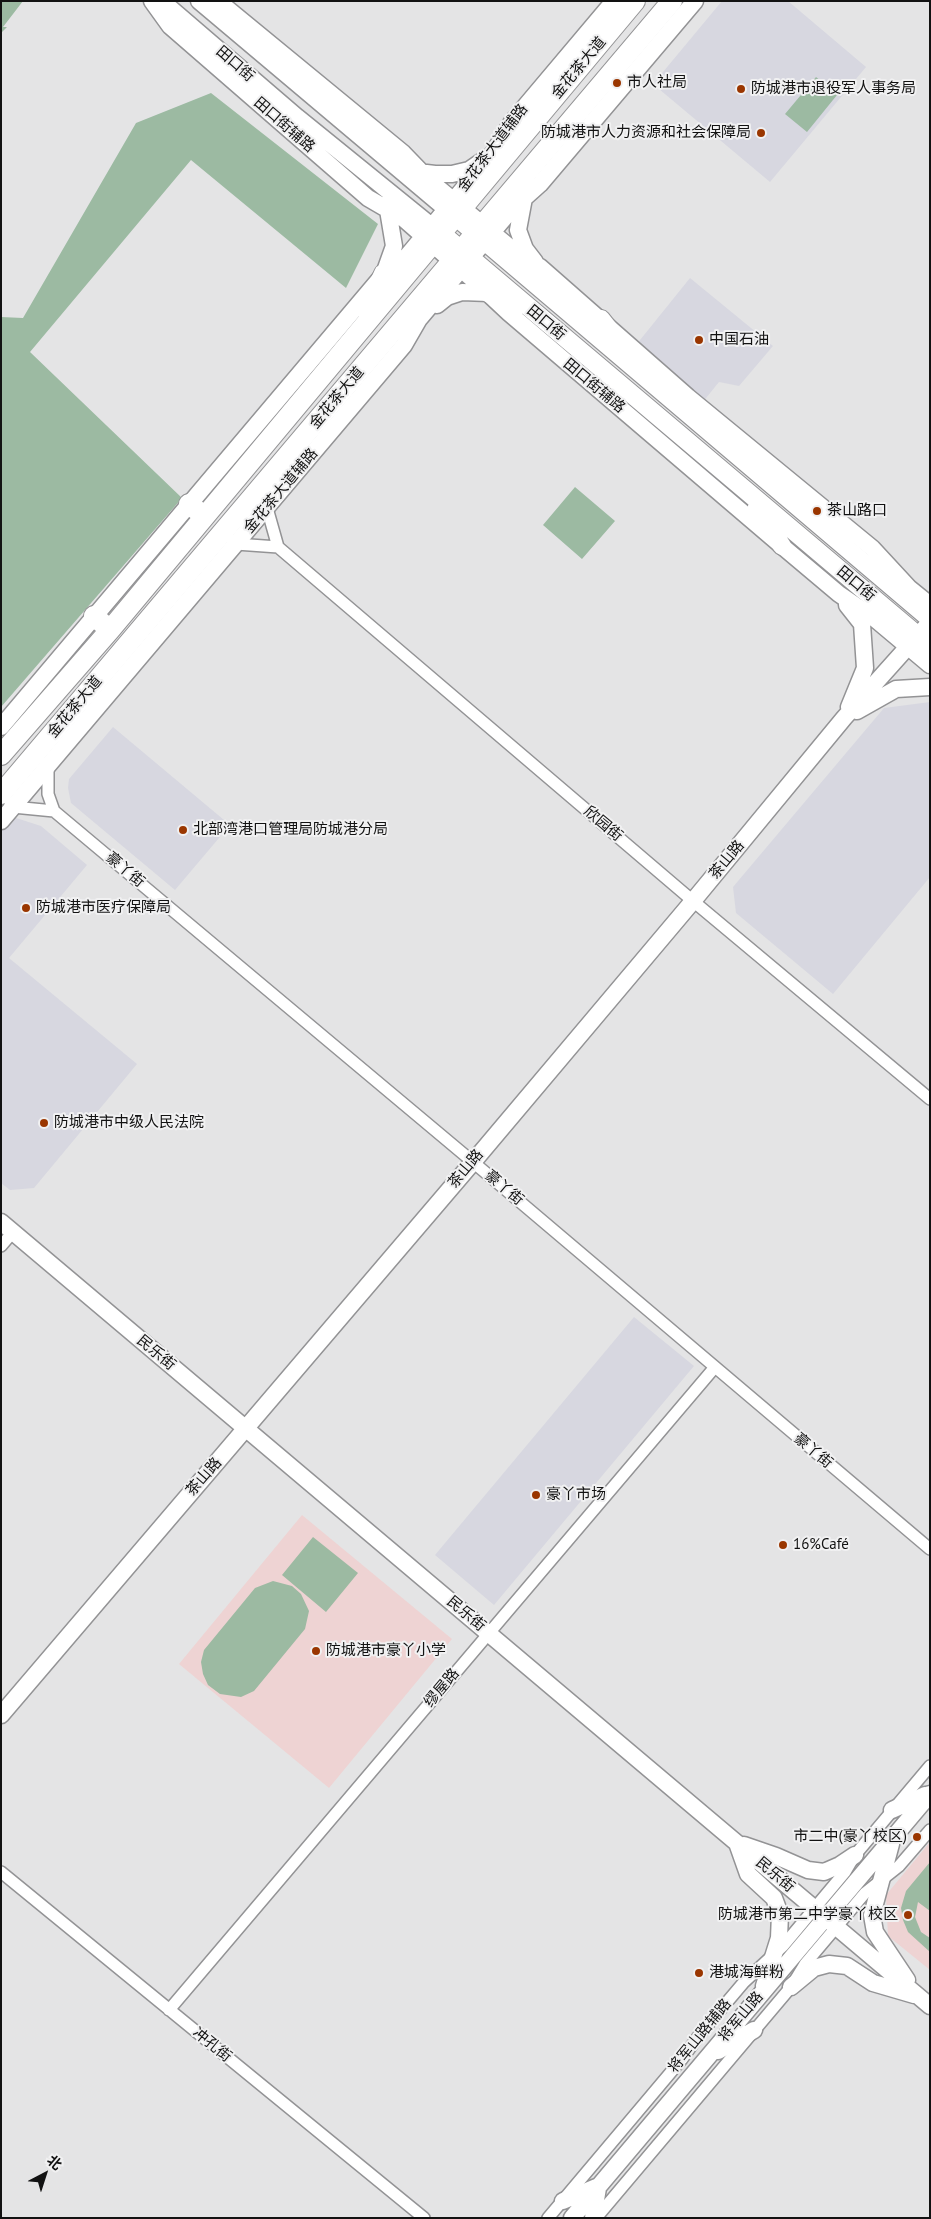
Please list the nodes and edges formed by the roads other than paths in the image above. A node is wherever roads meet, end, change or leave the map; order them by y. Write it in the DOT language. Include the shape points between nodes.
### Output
graph roads {
  1 [pos="152,1"];
  2 [pos="162,1"];
  3 [pos="199,1"];
  4 [pos="218,1"];
  5 [pos="614,1"];
  6 [pos="635,1"];
  7 [pos="672,1"];
  8 [pos="695,1"];
  9 [pos="229,18"];
  10 [pos="292,123"];
  11 [pos="494,152"];
  12 [pos="383,158"];
  13 [pos="540,158"];
  14 [pos="422,173"];
  15 [pos="369,177"];
  16 [pos="524,198"];
  17 [pos="454,208"];
  18 [pos="388,210"];
  19 [pos="483,233"];
  20 [pos="432,235"];
  21 [pos="461,260"];
  22 [pos="540,267"];
  23 [pos="384,274"];
  24 [pos="488,293"];
  25 [pos="539,316"];
  26 [pos="419,319"];
  27 [pos="601,319"];
  28 [pos="356,335"];
  29 [pos="370,358"];
  30 [pos="656,389"];
  31 [pos="747,492"];
  32 [pos="260,502"];
  33 [pos="197,510"];
  34 [pos="230,538"];
  35 [pos="782,546"];
  36 [pos="278,547"];
  37 [pos="839,594"];
  38 [pos="930,605"];
  39 [pos="94,616"];
  40 [pos="930,621"];
  41 [pos="110,630"];
  42 [pos="919,643"];
  43 [pos="930,665"];
  44 [pos="930,687"];
  45 [pos="844,718"];
  46 [pos="1,727"];
  47 [pos="1,755"];
  48 [pos="41,761"];
  49 [pos="5,799"];
  50 [pos="54,811"];
  51 [pos="1,821"];
  52 [pos="693,901"];
  53 [pos="930,1099"];
  54 [pos="473,1162"];
  55 [pos="7,1227"];
  56 [pos="1,1246"];
  57 [pos="715,1367"];
  58 [pos="246,1428"];
  59 [pos="930,1549"];
  60 [pos="488,1633"];
  61 [pos="1,1715"];
  62 [pos="930,1766"];
  63 [pos="930,1793"];
  64 [pos="892,1810"];
  65 [pos="930,1830"];
  66 [pos="893,1838"];
  67 [pos="737,1843"];
  68 [pos="855,1855"];
  69 [pos="1,1872"];
  70 [pos="880,1882"];
  71 [pos="826,1918"];
  72 [pos="774,1954"];
  73 [pos="791,1986"];
  74 [pos="762,1993"];
  75 [pos="924,2001"];
  76 [pos="169,2010"];
  77 [pos="754,2030"];
  78 [pos="707,2058"];
  79 [pos="598,2186"];
  80 [pos="563,2201"];
  81 [pos="424,2218"];
  82 [pos="548,2218"];
  83 [pos="572,2218"];
  84 [pos="594,2218"];
  1 -- 10 [label="street, 田口街辅路" via="170,26"];
  2 -- 10 [label="street, 田口街"];
  3 -- 9 [label="street, 田口街"];
  4 -- 9 [label="street"];
  5 -- 11 [label="street, 金花茶大道辅路" via="512,122"];
  6 -- 17 [label="highway, 金花茶大道"];
  7 -- 13 [label="highway, 金花茶大道"];
  8 -- 16 [label="street" via="540,184"];
  9 -- 12 [label="street, 田口街"];
  9 -- 14 [label="street" via="403,153"];
  10 -- 15 [label="street, 田口街"];
  10 -- 18 [label="street, 田口街辅路" via="368,198"];
  11 -- 14 [label="street" via="469,170 452,174"];
  11 -- 17 [label="street, 金花茶大道辅路"];
  12 -- 14 [label="street"];
  12 -- 17 [label="street, 田口街"];
  13 -- 16 [label="highway"];
  13 -- 19 [label="highway, 金花茶大道"];
  14 -- 17 [label="street"];
  15 -- 18 [label="street"];
  15 -- 20 [label="street, 田口街"];
  16 -- 19 [label="street"];
  16 -- 22 [label="street" via="518,230 525,249"];
  17 -- 19 [label="main road, 田口街"];
  17 -- 20 [label="highway, 金花茶大道"];
  18 -- 20 [label="street, 田口街辅路"];
  18 -- 23 [label="street" via="394,246"];
  19 -- 21 [label="highway, 金花茶大道"];
  19 -- 22 [label="street"];
  19 -- 30 [label="main road, 田口街"];
  20 -- 21 [label="main road, 田口街"];
  20 -- 23 [label="street"];
  20 -- 28 [label="highway, 金花茶大道"];
  21 -- 24 [label="street, 田口街辅路"];
  21 -- 25 [label="main road, 田口街"];
  21 -- 26 [label="street, 金花茶大道辅路"];
  21 -- 29 [label="highway, 金花茶大道"];
  22 -- 27 [label="street"];
  23 -- 28 [label="highway"];
  23 -- 33 [label="street"];
  24 -- 25 [label="main road"];
  24 -- 26 [label="street" via="462,292 447,297"];
  24 -- 35 [label="street, 田口街辅路"];
  25 -- 31 [label="main road, 田口街"];
  26 -- 29 [label="highway"];
  26 -- 32 [label="street, 金花茶大道辅路" via="404,345"];
  27 -- 30 [label="main road"];
  27 -- 38 [label="street" via="688,397 872,548 909,588"];
  28 -- 33 [label="highway, 金花茶大道"];
  29 -- 32 [label="highway, 金花茶大道"];
  30 -- 40 [label="main road, 田口街"];
  31 -- 35 [label="main road"];
  31 -- 42 [label="main road, 田口街"];
  32 -- 34 [label="highway, 金花茶大道"];
  32 -- 36 [label="street"];
  33 -- 39 [label="street"];
  33 -- 41 [label="highway, 金花茶大道"];
  34 -- 36 [label="street"];
  34 -- 48 [label="highway, 金花茶大道"];
  35 -- 37 [label="street, 田口街辅路"];
  36 -- 52 [label="street, 欣园街"];
  37 -- 42 [label="street, 田口街辅路"];
  37 -- 45 [label="street" via="862,624 865,668"];
  39 -- 41 [label="highway"];
  39 -- 46 [label="street"];
  40 -- 42 [label="street, 茶山路"];
  41 -- 47 [label="highway, 金花茶大道"];
  42 -- 43 [label="street, 田口街辅路"];
  42 -- 45 [label="street, 茶山路"];
  44 -- 45 [label="street" via="896,690"];
  45 -- 52 [label="street, 茶山路"];
  48 -- 49 [label="highway, 金花茶大道"];
  48 -- 50 [label="street"];
  49 -- 50 [label="street"];
  49 -- 51 [label="street"];
  50 -- 54 [label="street, 豪丫街"];
  52 -- 53 [label="street, 欣园街"];
  52 -- 54 [label="street, 茶山路"];
  54 -- 57 [label="street, 豪丫街"];
  54 -- 58 [label="street, 茶山路"];
  55 -- 56 [label="street"];
  55 -- 58 [label="street, 民乐街"];
  57 -- 59 [label="street, 豪丫街"];
  57 -- 60 [label="street, 缪屋路"];
  58 -- 60 [label="street, 民乐街"];
  58 -- 61 [label="street, 茶山路"];
  60 -- 67 [label="street, 民乐街"];
  60 -- 76 [label="street, 缪屋路"];
  62 -- 64 [label="street, 将军山路辅路"];
  63 -- 64 [label="street"];
  63 -- 66 [label="street, 将军山路"];
  64 -- 68 [label="street, 将军山路辅路"];
  65 -- 70 [label="street, 将军山路辅路" via="899,1866"];
  66 -- 70 [label="street"];
  66 -- 71 [label="street, 将军山路"];
  67 -- 68 [label="street" via="808,1870 824,1872"];
  67 -- 71 [label="street, 民乐街"];
  67 -- 72 [label="street" via="748,1874 774,1898 780,1914"];
  68 -- 71 [label="street, 将军山路辅路"];
  69 -- 76 [label="street, 冲孔街"];
  70 -- 71 [label="street, 将军山路辅路"];
  70 -- 75 [label="street" via="872,1915 875,1932"];
  71 -- 72 [label="street, 将军山路辅路"];
  71 -- 73 [label="street, 将军山路辅路"];
  71 -- 74 [label="street, 将军山路"];
  71 -- 75 [label="street, 民乐街"];
  72 -- 74 [label="street"];
  72 -- 80 [label="street, 将军山路辅路" via="744,1982"];
  73 -- 75 [label="street" via="814,1968 829,1964 847,1966 872,1983"];
  73 -- 77 [label="street, 将军山路辅路"];
  74 -- 78 [label="street, 将军山路"];
  76 -- 81 [label="street, 冲孔街"];
  77 -- 78 [label="street"];
  77 -- 84 [label="street, 将军山路辅路"];
  78 -- 79 [label="street, 将军山路"];
  79 -- 80 [label="street"];
  79 -- 83 [label="street, 将军山路"];
  79 -- 84 [label="street"];
  80 -- 82 [label="street, 将军山路辅路"];
}
